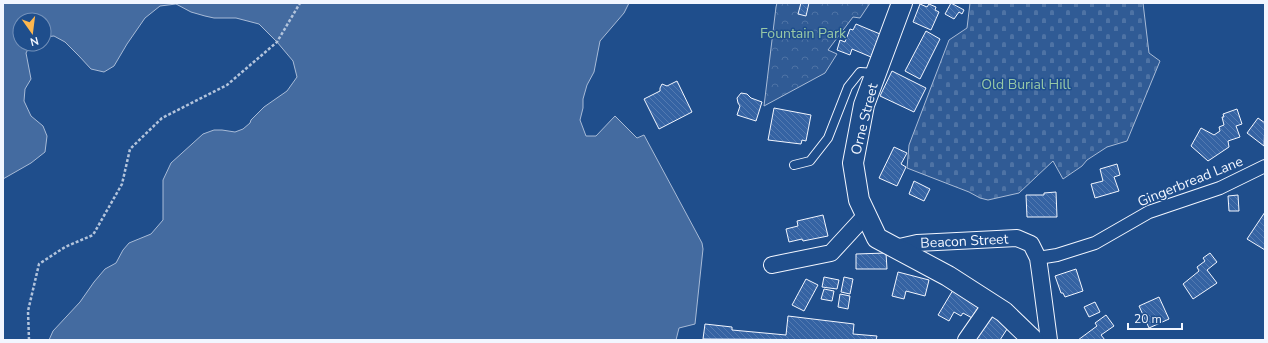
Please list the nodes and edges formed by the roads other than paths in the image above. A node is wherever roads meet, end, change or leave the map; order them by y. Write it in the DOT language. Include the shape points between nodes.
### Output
graph roads {
  1 [pos="902,3"];
  2 [pos="876,73"];
  3 [pos="794,165"];
  4 [pos="1265,166"];
  5 [pos="866,215"];
  6 [pos="895,248"];
  7 [pos="1038,258"];
  8 [pos="772,265"];
  9 [pos="991,304"];
  10 [pos="966,340"];
  11 [pos="1033,340"];
  12 [pos="1049,340"];
  1 -- 2 [label="street, Orne Street"];
  2 -- 3 [label="lane" via="860,72 848,87 828,138 810,161"];
  2 -- 5 [label="street, Orne Street" via="864,105 853,163 859,200"];
  4 -- 7 [label="street, Gingerbread Lane" via="1220,188 1149,212 1095,243 1058,255"];
  5 -- 6 [label="street, Beacon Street" via="877,238"];
  5 -- 8 [label="street" via="831,253"];
  6 -- 7 [label="street, Beacon Street" via="917,243 1017,238 1031,244"];
  6 -- 9 [label="street, Beacon Street" via="948,276"];
  7 -- 12 [label="street, Beacon Street"];
  9 -- 10 [label="street"];
  9 -- 11 [label="street, Beacon Street" via="1004,312"];
}
